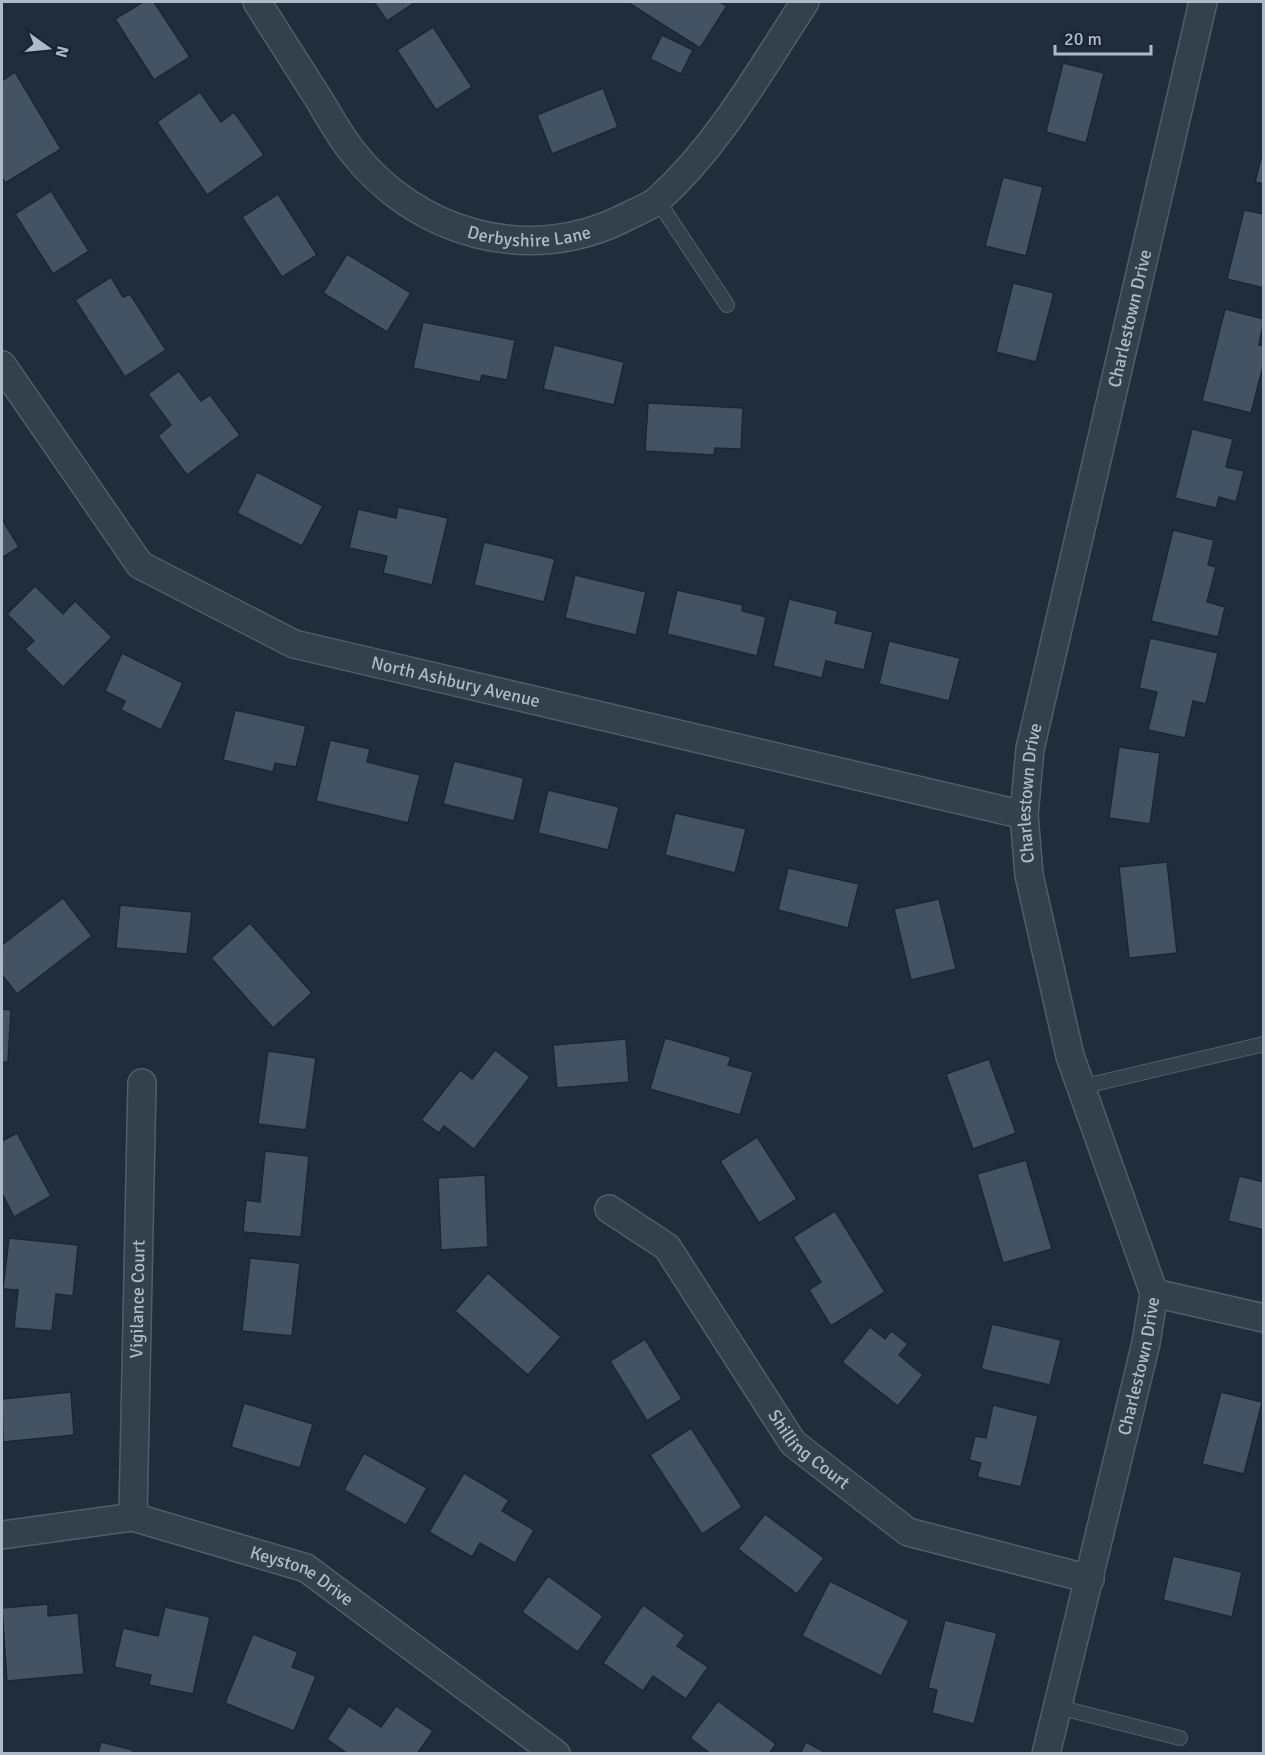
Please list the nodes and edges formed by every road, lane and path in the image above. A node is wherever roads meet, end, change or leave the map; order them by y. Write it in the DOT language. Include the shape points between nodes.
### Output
graph roads {
  1 [pos="257,2"];
  2 [pos="805,2"];
  3 [pos="1203,2"];
  4 [pos="658,201"];
  5 [pos="727,305"];
  6 [pos="3,371"];
  7 [pos="1024,815"];
  8 [pos="1263,1044"];
  9 [pos="142,1083"];
  10 [pos="1081,1087"];
  11 [pos="609,1209"];
  12 [pos="1154,1293"];
  13 [pos="1263,1318"];
  14 [pos="133,1516"];
  15 [pos="2,1535"];
  16 [pos="1090,1579"];
  17 [pos="1058,1707"];
  18 [pos="1180,1738"];
  19 [pos="556,1754"];
  20 [pos="1047,1754"];
  1 -- 4 [label="street, Derbyshire Lane" via="352,151 411,206 444,224 511,241 542,240 582,234"];
  2 -- 4 [label="street, Derbyshire Lane" via="700,158"];
  3 -- 7 [label="street, Charlestown Drive" via="1030,749"];
  4 -- 5 [label="lane"];
  6 -- 7 [label="street, North Ashbury Avenue" via="140,565 294,644"];
  7 -- 10 [label="street, Charlestown Drive" via="1029,875 1070,1056"];
  8 -- 10 [label="lane"];
  9 -- 14 [label="street, Vigilance Court"];
  10 -- 12 [label="street, Charlestown Drive"];
  11 -- 16 [label="street, Shilling Court" via="667,1247 793,1443 908,1532"];
  12 -- 13 [label="street"];
  12 -- 16 [label="street, Charlestown Drive" via="1146,1343"];
  14 -- 15 [label="street, Keystone Drive"];
  14 -- 19 [label="street, Keystone Drive" via="306,1568"];
  16 -- 17 [label="street, Charlestown Drive"];
  17 -- 18 [label="lane"];
  17 -- 20 [label="street, Charlestown Drive"];
}
